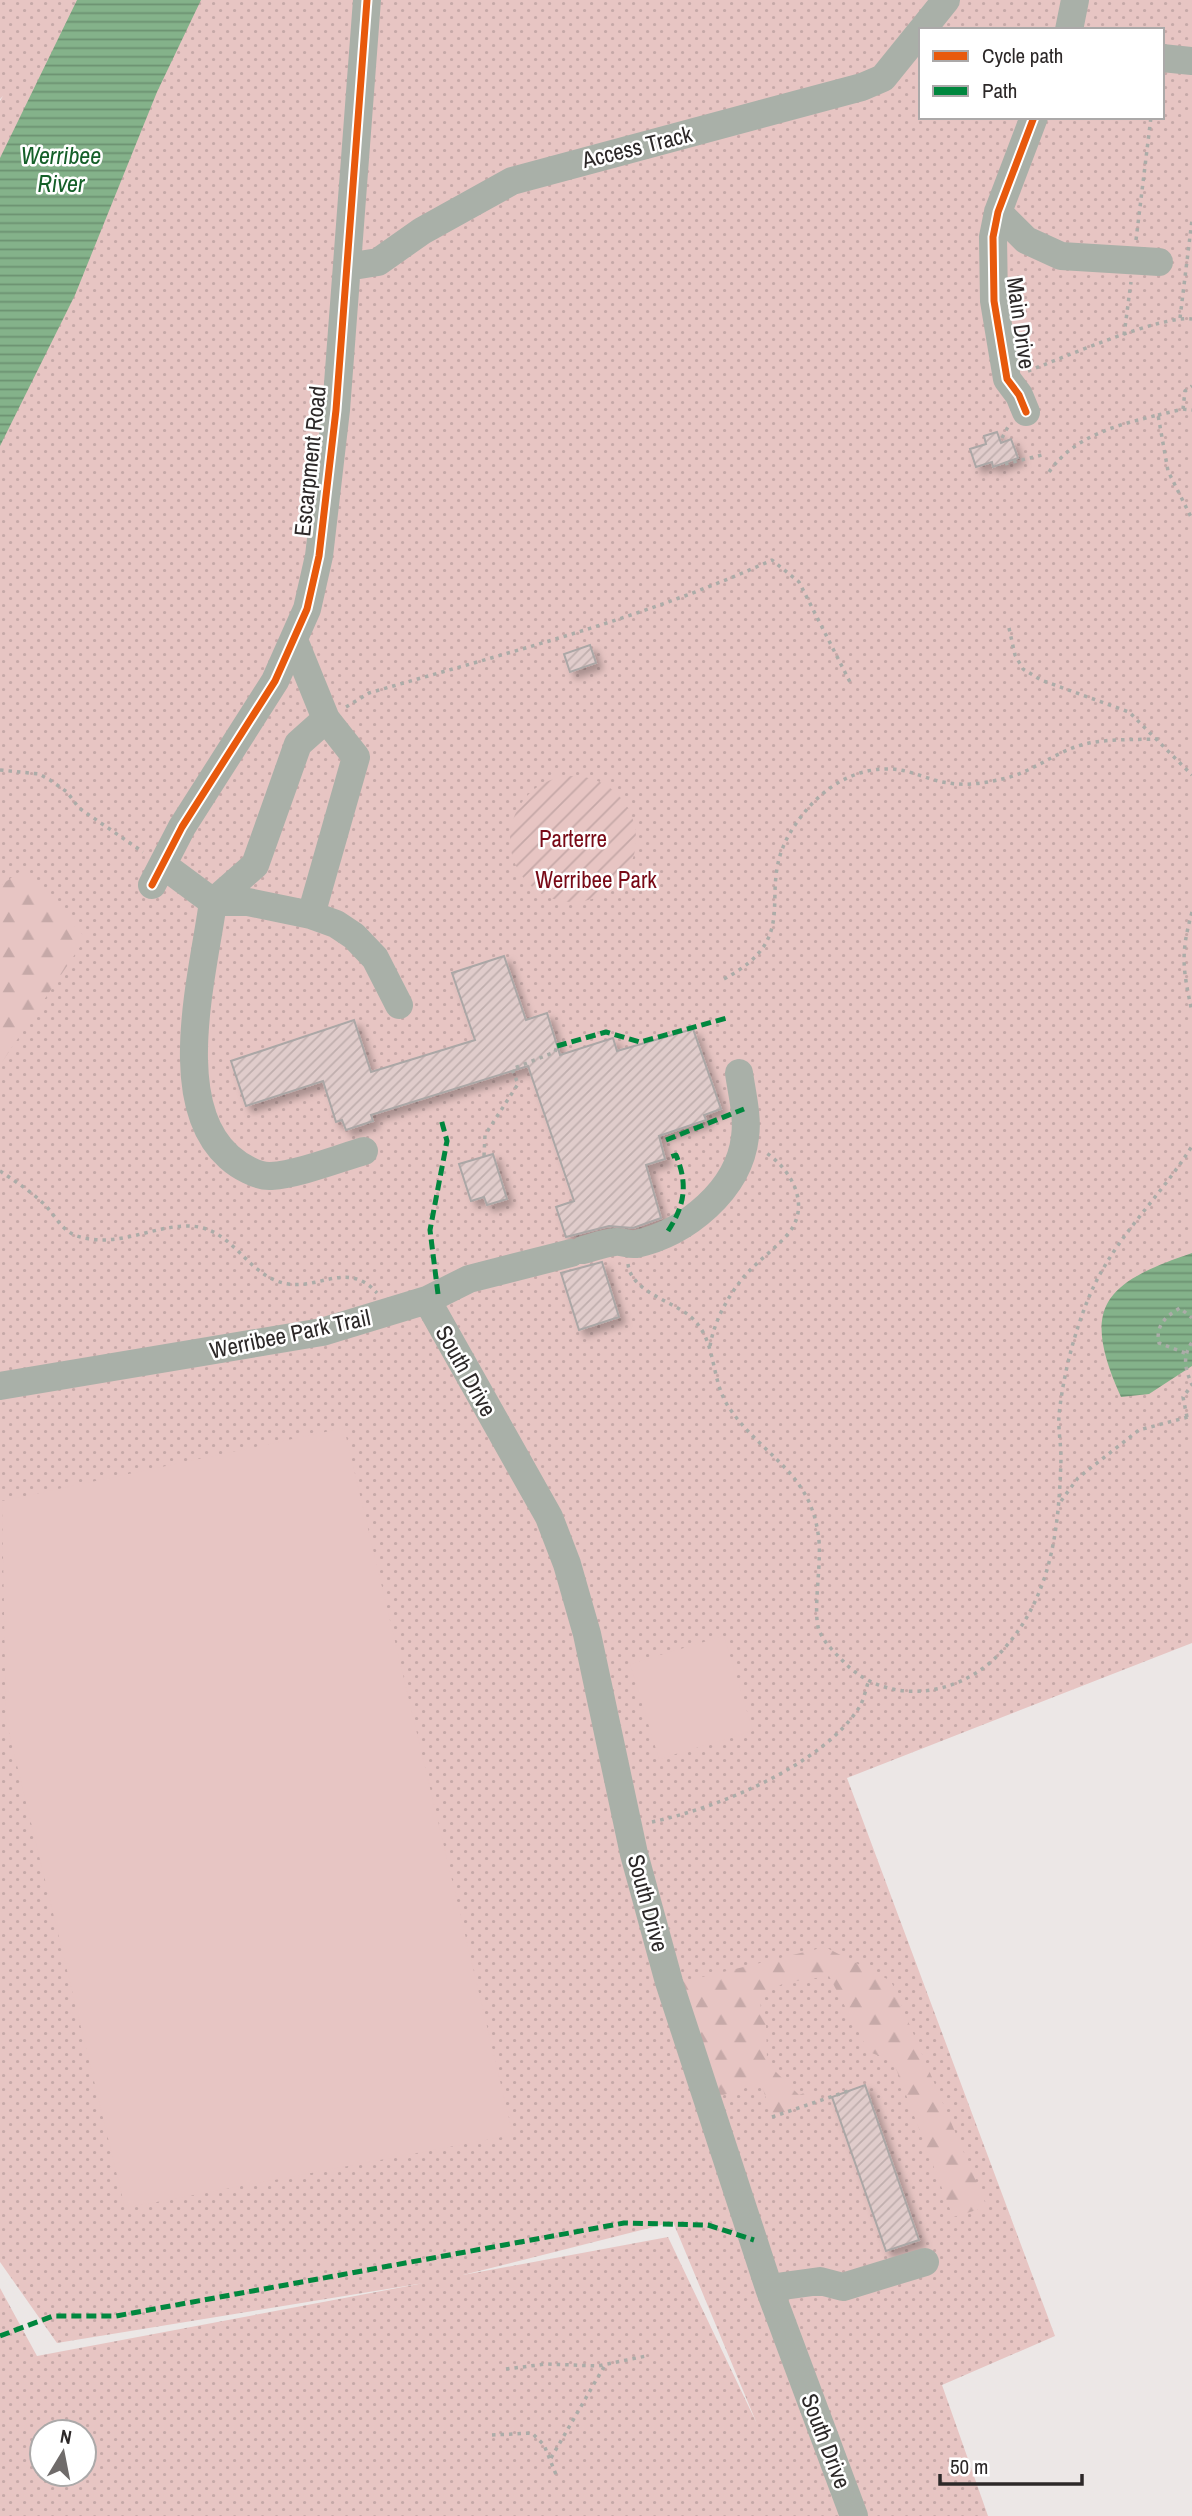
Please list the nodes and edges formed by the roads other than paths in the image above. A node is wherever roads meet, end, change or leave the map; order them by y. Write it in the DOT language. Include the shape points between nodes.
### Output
graph roads {
  1 [pos="367,0"];
  2 [pos="946,0"];
  3 [pos="1075,0"];
  4 [pos="923,28"];
  5 [pos="1069,28"];
  6 [pos="919,33"];
  7 [pos="1164,58"];
  8 [pos="1192,61"];
  9 [pos="1033,119"];
  10 [pos="998,212"];
  11 [pos="1146,262"];
  12 [pos="348,267"];
  13 [pos="1026,412"];
  14 [pos="294,640"];
  15 [pos="326,719"];
  16 [pos="213,902"];
  17 [pos="311,915"];
  18 [pos="399,1005"];
  19 [pos="739,1073"];
  20 [pos="364,1151"];
  21 [pos="427,1300"];
  22 [pos="0,1386"];
  23 [pos="925,2262"];
  24 [pos="768,2288"];
  25 [pos="854,2516"];
  1 -- 12 [label="street, Escarpment Road"];
  2 -- 4 [label="street, Access Track"];
  3 -- 5 [label="street"];
  6 -- 12 [label="street, Access Track" via="883,78 872,83 512,181 422,231 379,261"];
  7 -- 8 [label="street"];
  9 -- 10 [label="street, Main Drive"];
  10 -- 11 [label="street" via="1026,240 1061,256"];
  10 -- 13 [label="street, Main Drive" via="993,237 994,301 1007,379"];
  12 -- 14 [label="street, Escarpment Road" via="319,556 307,609"];
  14 -- 15 [label="street"];
  14 -- 16 [label="street, Escarpment Road" via="275,681 182,827 157,875"];
  15 -- 16 [label="street" via="298,744 255,865"];
  15 -- 17 [label="street" via="356,757"];
  16 -- 17 [label="street" via="248,902"];
  16 -- 20 [label="street" via="192,1061 199,1110 214,1144 239,1166 269,1177"];
  17 -- 18 [label="street" via="354,936 375,958"];
  19 -- 21 [label="street, Werribee Park Trail" via="745,1139 733,1174 703,1211 634,1244 618,1241 469,1279"];
  21 -- 22 [label="street, Werribee Park Trail" via="321,1332"];
  21 -- 24 [label="street, South Drive" via="549,1517 567,1564 669,1982"];
  23 -- 24 [label="street" via="843,2287 820,2281"];
  24 -- 25 [label="street, South Drive"];
}
